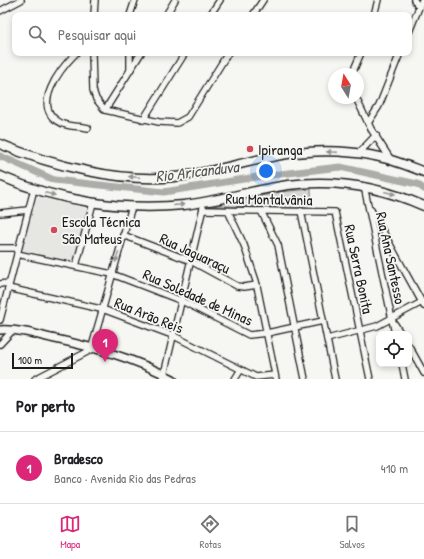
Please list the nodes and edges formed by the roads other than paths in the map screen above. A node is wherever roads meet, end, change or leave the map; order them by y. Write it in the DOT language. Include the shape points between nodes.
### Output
graph roads {
  1 [pos="21,0"];
  2 [pos="95,0"];
  3 [pos="135,0"];
  4 [pos="176,0"];
  5 [pos="220,0"];
  6 [pos="263,0"];
  7 [pos="378,0"];
  8 [pos="414,0"];
  9 [pos="422,0"];
  10 [pos="419,7"];
  11 [pos="0,11"];
  12 [pos="94,12"];
  13 [pos="131,12"];
  14 [pos="168,12"];
  15 [pos="212,12"];
  16 [pos="255,12"];
  17 [pos="375,12"];
  18 [pos="412,24"];
  19 [pos="74,56"];
  20 [pos="92,56"];
  21 [pos="130,56"];
  22 [pos="139,56"];
  23 [pos="183,56"];
  24 [pos="226,56"];
  25 [pos="360,56"];
  26 [pos="399,56"];
  27 [pos="355,68"];
  28 [pos="130,70"];
  29 [pos="359,104"];
  30 [pos="105,110"];
  31 [pos="143,120"];
  32 [pos="368,123"];
  33 [pos="88,128"];
  34 [pos="376,135"];
  35 [pos="0,144"];
  36 [pos="359,154"];
  37 [pos="391,160"];
  38 [pos="424,172"];
  39 [pos="0,176"];
  40 [pos="364,186"];
  41 [pos="34,189"];
  42 [pos="93,203"];
  43 [pos="368,204"];
  44 [pos="132,206"];
  45 [pos="204,206"];
  46 [pos="424,206"];
  47 [pos="28,210"];
  48 [pos="228,211"];
  49 [pos="261,211"];
  50 [pos="301,211"];
  51 [pos="335,212"];
  52 [pos="0,213"];
  53 [pos="382,229"];
  54 [pos="374,232"];
  55 [pos="123,235"];
  56 [pos="0,248"];
  57 [pos="18,251"];
  58 [pos="191,261"];
  59 [pos="76,266"];
  60 [pos="112,274"];
  61 [pos="0,284"];
  62 [pos="257,285"];
  63 [pos="8,286"];
  64 [pos="181,300"];
  65 [pos="423,304"];
  66 [pos="103,309"];
  67 [pos="0,320"];
  68 [pos="392,320"];
  69 [pos="323,321"];
  70 [pos="294,327"];
  71 [pos="0,330"];
  72 [pos="360,331"];
  73 [pos="394,331"];
  74 [pos="399,331"];
  75 [pos="12,332"];
  76 [pos="267,333"];
  77 [pos="0,334"];
  78 [pos="173,336"];
  79 [pos="326,338"];
  80 [pos="0,344"];
  81 [pos="91,348"];
  82 [pos="412,351"];
  83 [pos="403,367"];
  84 [pos="240,371"];
  85 [pos="424,373"];
  86 [pos="164,377"];
  87 [pos="276,377"];
  88 [pos="35,379"];
  89 [pos="173,379"];
  90 [pos="235,379"];
  91 [pos="305,379"];
  92 [pos="335,379"];
  93 [pos="370,379"];
  94 [pos="405,379"];
  1 -- 11 [label="street"];
  2 -- 12 [label="street"];
  3 -- 13 [label="street"];
  4 -- 14 [label="street"];
  5 -- 15 [label="street"];
  6 -- 16 [label="street"];
  7 -- 17 [label="street"];
  8 -- 10 [label="street"];
  9 -- 10 [label="street"];
  10 -- 18 [label="street"];
  19 -- 33 [label="street" via="53,82 48,105 57,121"];
  20 -- 30 [label="street" via="93,90 96,99"];
  21 -- 28 [label="street"];
  22 -- 28 [label="street"];
  23 -- 31 [label="street"];
  24 -- 31 [label="street" via="192,112 185,119 172,123"];
  25 -- 27 [label="street"];
  26 -- 32 [label="street"];
  28 -- 30 [label="street"];
  29 -- 32 [label="street"];
  30 -- 31 [label="street"];
  32 -- 34 [label="street"];
  34 -- 36 [label="street"];
  34 -- 37 [label="street"];
  36 -- 35 [label="highway, one-way" via="312,152 281,155 209,172 173,177 137,177 68,168 30,157"];
  36 -- 37 [label="highway"];
  37 -- 38 [label="highway"];
  39 -- 41 [label="highway"];
  40 -- 43 [label="street, Rua Ana Santesso"];
  40 -- 45 [label="highway" via="329,183 288,185"];
  40 -- 46 [label="highway, one-way" via="401,195"];
  41 -- 42 [label="highway, one-way"];
  41 -- 47 [label="street"];
  42 -- 44 [label="highway"];
  42 -- 59 [label="street"];
  43 -- 53 [label="street"];
  43 -- 54 [label="street, Rua Ana Santesso"];
  44 -- 45 [label="highway, one-way"];
  44 -- 55 [label="street"];
  45 -- 48 [label="street, Rua Montalvânia"];
  45 -- 58 [label="street"];
  47 -- 52 [label="street"];
  47 -- 57 [label="street"];
  48 -- 49 [label="street, Rua Montalvânia"];
  48 -- 62 [label="street" via="244,245"];
  49 -- 50 [label="street, Rua Montalvânia"];
  49 -- 70 [label="street" via="278,245"];
  50 -- 51 [label="street, Rua Montalvânia"];
  50 -- 69 [label="street"];
  51 -- 72 [label="street, Rua Serra Bonita"];
  53 -- 54 [label="street"];
  53 -- 65 [label="street"];
  54 -- 68 [label="street, Rua Ana Santesso"];
  55 -- 58 [label="street, Rua Jaguaraçu"];
  55 -- 60 [label="street, one-way"];
  56 -- 57 [label="street, Rua Soledade de Minas"];
  57 -- 59 [label="street, Rua Soledade de Minas"];
  57 -- 63 [label="street"];
  58 -- 62 [label="street, Rua Jaguaraçu" via="237,286"];
  58 -- 64 [label="street"];
  59 -- 60 [label="street, Rua Soledade de Minas"];
  60 -- 64 [label="street, Rua Soledade de Minas"];
  60 -- 66 [label="street"];
  61 -- 63 [label="street, Rua Arão Reis"];
  62 -- 76 [label="street"];
  63 -- 66 [label="street, Rua Arão Reis"];
  63 -- 67 [label="street"];
  64 -- 76 [label="street, Rua Soledade de Minas" via="246,334"];
  64 -- 78 [label="street"];
  65 -- 68 [label="street"];
  66 -- 78 [label="street, Rua Arão Reis"];
  66 -- 81 [label="street"];
  68 -- 72 [label="street"];
  68 -- 73 [label="street, Rua Ana Santesso"];
  68 -- 74 [label="street"];
  69 -- 70 [label="street, Rua Soledade de Minas"];
  69 -- 79 [label="street"];
  70 -- 76 [label="street, Rua Soledade de Minas"];
  70 -- 91 [label="street"];
  71 -- 75 [label="main road"];
  72 -- 79 [label="street"];
  72 -- 93 [label="street, Rua Serra Bonita"];
  75 -- 77 [label="main road"];
  75 -- 80 [label="street"];
  75 -- 81 [label="main road"];
  76 -- 87 [label="street"];
  78 -- 84 [label="street, Rua Arão Reis"];
  78 -- 86 [label="street"];
  79 -- 92 [label="street"];
  81 -- 86 [label="main road" via="124,356"];
  81 -- 88 [label="street"];
  82 -- 85 [label="street"];
  83 -- 94 [label="street"];
  84 -- 87 [label="street, Rua Arão Reis" via="258,378"];
  84 -- 90 [label="street"];
  86 -- 89 [label="main road"];
}
